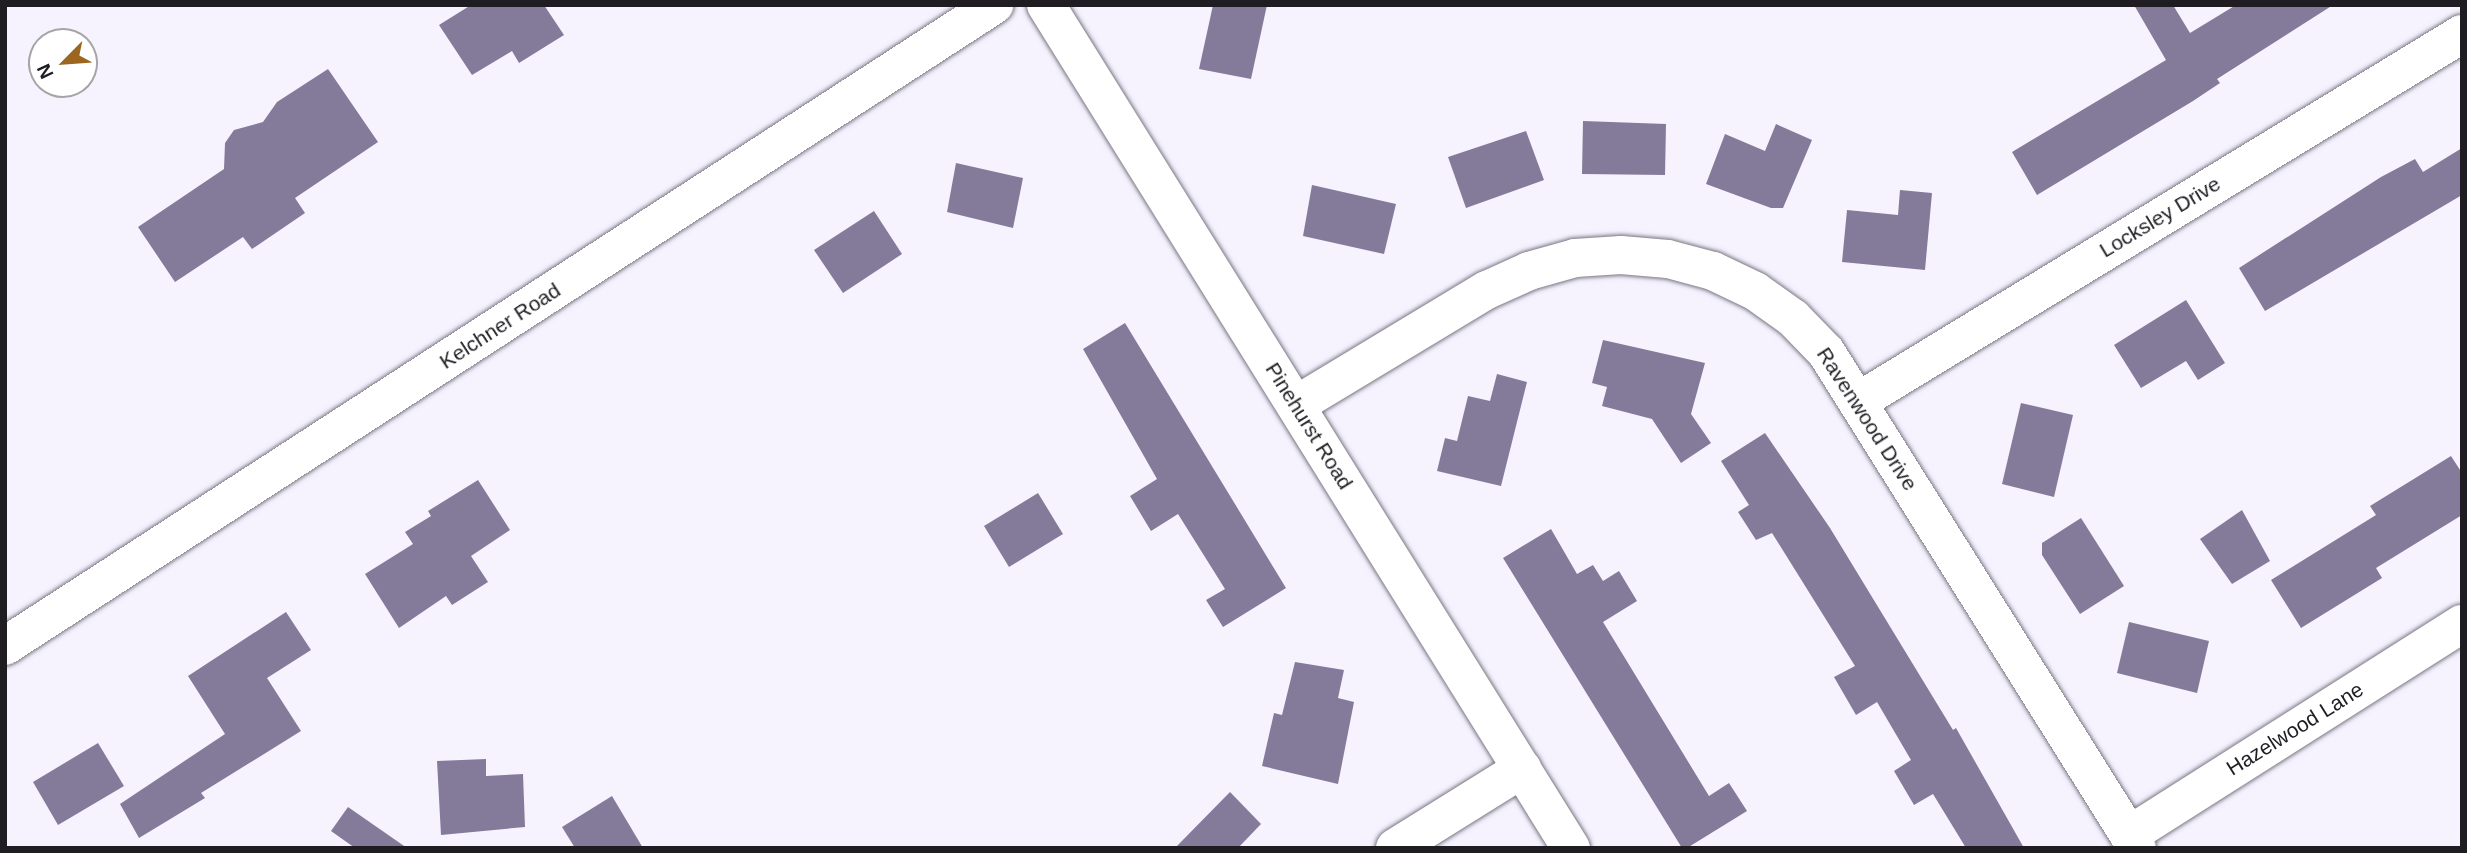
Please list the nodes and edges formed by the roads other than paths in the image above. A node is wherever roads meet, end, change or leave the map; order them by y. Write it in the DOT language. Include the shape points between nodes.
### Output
graph roads {
  1 [pos="994,5"];
  2 [pos="1046,5"];
  3 [pos="2462,34"];
  4 [pos="1858,401"];
  5 [pos="1296,405"];
  6 [pos="2462,624"];
  7 [pos="5,646"];
  8 [pos="1522,769"];
  9 [pos="2133,841"];
  10 [pos="1395,848"];
  11 [pos="1571,848"];
  1 -- 7 [label="street, Kelchner Road"];
  2 -- 5 [label="street, Pinehurst Road"];
  3 -- 4 [label="street, Locksley Drive"];
  4 -- 5 [label="street, Ravenwood Drive" via="1826,352 1794,318 1755,292 1713,271 1668,259 1621,255 1575,258 1529,271 1487,290"];
  4 -- 9 [label="street, Ravenwood Drive"];
  5 -- 8 [label="street, Pinehurst Road"];
  6 -- 9 [label="street, Hazelwood Lane"];
  8 -- 10 [label="street"];
  8 -- 11 [label="street, Pinehurst Road"];
}
